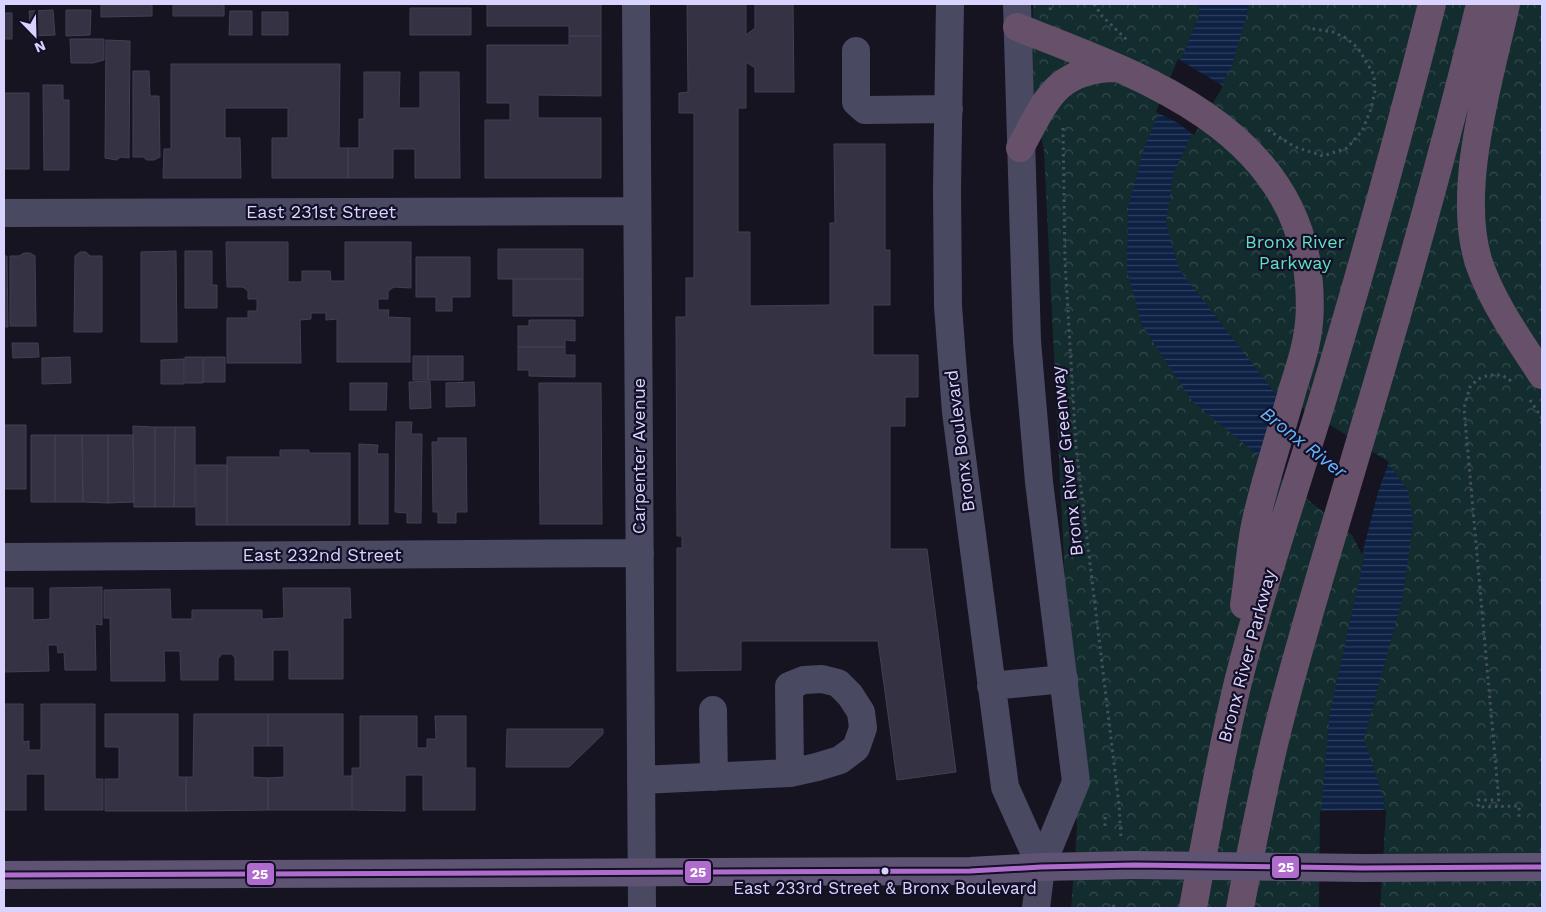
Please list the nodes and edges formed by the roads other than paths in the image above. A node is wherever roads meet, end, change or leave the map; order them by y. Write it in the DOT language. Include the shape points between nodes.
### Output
graph roads {
  1 [pos="636,4"];
  2 [pos="950,4"];
  3 [pos="1432,4"];
  4 [pos="1480,4"];
  5 [pos="1506,4"];
  6 [pos="1017,16"];
  7 [pos="856,51"];
  8 [pos="1117,68"];
  9 [pos="949,109"];
  10 [pos="1020,148"];
  11 [pos="637,211"];
  12 [pos="4,213"];
  13 [pos="1533,384"];
  14 [pos="640,553"];
  15 [pos="4,557"];
  16 [pos="1064,678"];
  17 [pos="991,686"];
  18 [pos="712,710"];
  19 [pos="1228,726"];
  20 [pos="790,773"];
  21 [pos="714,777"];
  22 [pos="641,780"];
  23 [pos="1542,867"];
  24 [pos="1041,868"];
  25 [pos="642,873"];
  26 [pos="4,875"];
  27 [pos="642,908"];
  28 [pos="1036,908"];
  29 [pos="1193,908"];
  30 [pos="1240,908"];
  1 -- 11 [label="street, Carpenter Avenue"];
  2 -- 9 [label="street, Bronx Boulevard"];
  3 -- 19 [label="highway, Bronx River Parkway" via="1386,180 1283,524"];
  4 -- 30 [label="highway" via="1458,95 1280,720"];
  5 -- 13 [label="highway" via="1477,140 1471,189 1472,225 1480,264"];
  6 -- 8 [label="highway"];
  6 -- 10 [label="street"];
  7 -- 9 [label="street" via="856,102 866,110"];
  8 -- 10 [label="highway" via="1079,73 1060,85 1045,103"];
  8 -- 19 [label="highway" via="1197,110 1229,133 1274,180 1298,230 1310,284 1304,351 1257,513"];
  9 -- 17 [label="street, Bronx Boulevard" via="948,306 952,378"];
  10 -- 16 [label="street" via="1027,349 1039,482"];
  11 -- 12 [label="street, East 231st Street"];
  11 -- 14 [label="street, Carpenter Avenue"];
  14 -- 15 [label="street, East 232nd Street"];
  14 -- 22 [label="street, Carpenter Avenue"];
  16 -- 17 [label="street"];
  16 -- 24 [label="street" via="1076,782"];
  17 -- 24 [label="street, Bronx Boulevard" via="1005,787"];
  18 -- 21 [label="street"];
  19 -- 29 [label="highway, Bronx River Parkway"];
  20 -- 21 [label="street"];
  21 -- 22 [label="street"];
  22 -- 25 [label="street, Carpenter Avenue"];
  23 -- 24 [label="main road, bridge" via="1134,865"];
  24 -- 25 [label="main road"];
  24 -- 28 [label="street"];
  25 -- 26 [label="main road"];
  25 -- 27 [label="street, Carpenter Avenue"];
}
